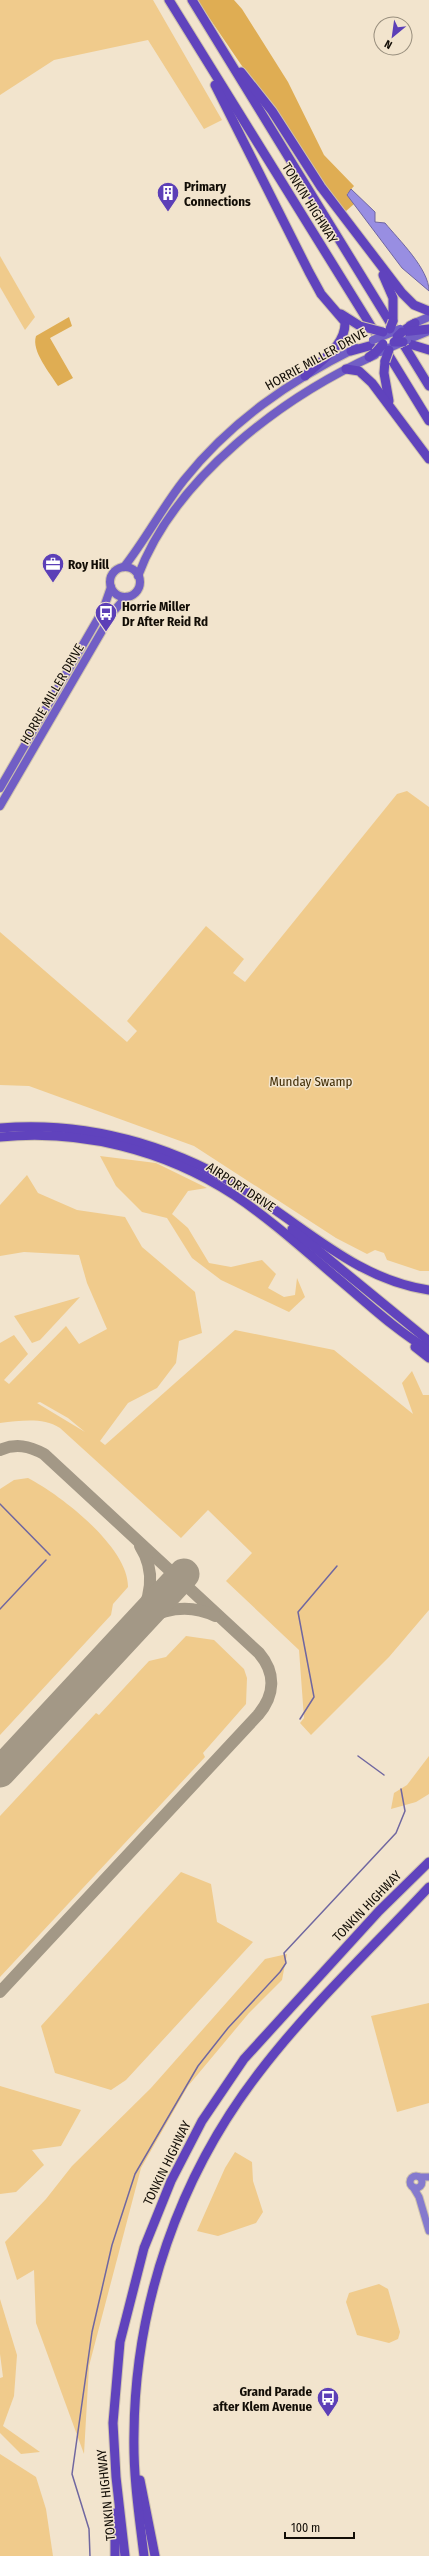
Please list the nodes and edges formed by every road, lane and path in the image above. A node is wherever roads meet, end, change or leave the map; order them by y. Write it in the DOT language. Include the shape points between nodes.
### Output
graph roads {
  1 [pos="169,0"];
  2 [pos="192,0"];
  3 [pos="187,30"];
  4 [pos="218,42"];
  5 [pos="375,259"];
  6 [pos="429,311"];
  7 [pos="338,312"];
  8 [pos="429,318"];
  9 [pos="415,323"];
  10 [pos="429,330"];
  11 [pos="399,337"];
  12 [pos="373,350"];
  13 [pos="429,350"];
  14 [pos="351,351"];
  15 [pos="346,369"];
  16 [pos="305,376"];
  17 [pos="429,380"];
  18 [pos="429,386"];
  19 [pos="391,406"];
  20 [pos="429,421"];
  21 [pos="429,459"];
  22 [pos="124,567"];
  23 [pos="138,576"];
  24 [pos="111,587"];
  25 [pos="126,596"];
  26 [pos="0,788"];
  27 [pos="0,806"];
  28 [pos="0,1128"];
  29 [pos="0,1137"];
  30 [pos="209,1171"];
  31 [pos="429,1290"];
  32 [pos="366,1301"];
  33 [pos="429,1340"];
  34 [pos="429,1350"];
  35 [pos="429,1358"];
  36 [pos="429,1856"];
  37 [pos="429,1862"];
  38 [pos="405,1884"];
  39 [pos="429,1887"];
  40 [pos="429,2178"];
  41 [pos="429,2231"];
  42 [pos="134,2450"];
  43 [pos="116,2477"];
  44 [pos="115,2556"];
  45 [pos="126,2556"];
  46 [pos="144,2556"];
  47 [pos="155,2556"];
  1 -- 3 [label="highway, TONKIN HIGHWAY"];
  2 -- 4 [label="highway, TONKIN HIGHWAY"];
  3 -- 7 [label="highway" via="309,272 321,294"];
  3 -- 20 [label="highway, TONKIN HIGHWAY"];
  4 -- 5 [label="highway" via="272,111 321,186"];
  4 -- 11 [label="highway, TONKIN HIGHWAY"];
  5 -- 6 [label="highway" via="407,299"];
  5 -- 11 [label="highway, bridge" via="391,291"];
  7 -- 11 [label="highway, bridge" via="360,326"];
  7 -- 16 [label="highway" via="345,322 342,338"];
  8 -- 9 [label="main road"];
  9 -- 11 [label="highway"];
  10 -- 11 [label="highway"];
  11 -- 12 [label="highway"];
  11 -- 13 [label="highway"];
  11 -- 17 [label="highway"];
  11 -- 18 [label="highway, TONKIN HIGHWAY"];
  11 -- 19 [label="highway, bridge" via="384,366 385,386"];
  12 -- 14 [label="highway"];
  12 -- 15 [label="main road, HORRIE MILLER DRIVE"];
  14 -- 16 [label="main road, HORRIE MILLER DRIVE"];
  15 -- 19 [label="highway" via="356,369 363,373"];
  15 -- 23 [label="main road, HORRIE MILLER DRIVE" via="286,404 224,456 194,488 169,521 146,556"];
  16 -- 22 [label="main road, HORRIE MILLER DRIVE" via="253,410 213,446 184,480 135,556"];
  19 -- 21 [label="highway"];
  22 -- 23 [label="main road" via="133,569"];
  22 -- 24 [label="main road, HORRIE MILLER DRIVE" via="113,574"];
  23 -- 25 [label="main road, HORRIE MILLER DRIVE" via="138,588 132,595"];
  24 -- 25 [label="main road" via="117,594"];
  24 -- 26 [label="main road, HORRIE MILLER DRIVE" via="103,610"];
  25 -- 27 [label="main road, HORRIE MILLER DRIVE" via="113,612"];
  28 -- 30 [label="highway, AIRPORT DRIVE" via="52,1127 104,1133 157,1148"];
  29 -- 32 [label="highway, AIRPORT DRIVE" via="47,1136 94,1140 136,1150 188,1169 250,1206"];
  30 -- 31 [label="highway" via="251,1194 362,1268 397,1283"];
  30 -- 33 [label="highway" via="276,1216"];
  32 -- 34 [label="highway, AIRPORT DRIVE"];
  32 -- 35 [label="highway" via="393,1329"];
  36 -- 38 [label="highway"];
  37 -- 38 [label="highway, TONKIN HIGHWAY"];
  38 -- 43 [label="highway, TONKIN HIGHWAY" via="244,2059 202,2121 171,2181 144,2248 120,2342 113,2423"];
  39 -- 42 [label="highway" via="272,2056 230,2114 208,2150 177,2215 153,2289 137,2373"];
  40 -- 41 [label="street" via="419,2183 419,2197"];
  42 -- 46 [label="highway"];
  42 -- 47 [label="highway"];
  43 -- 44 [label="highway"];
  43 -- 45 [label="highway, TONKIN HIGHWAY"];
}
